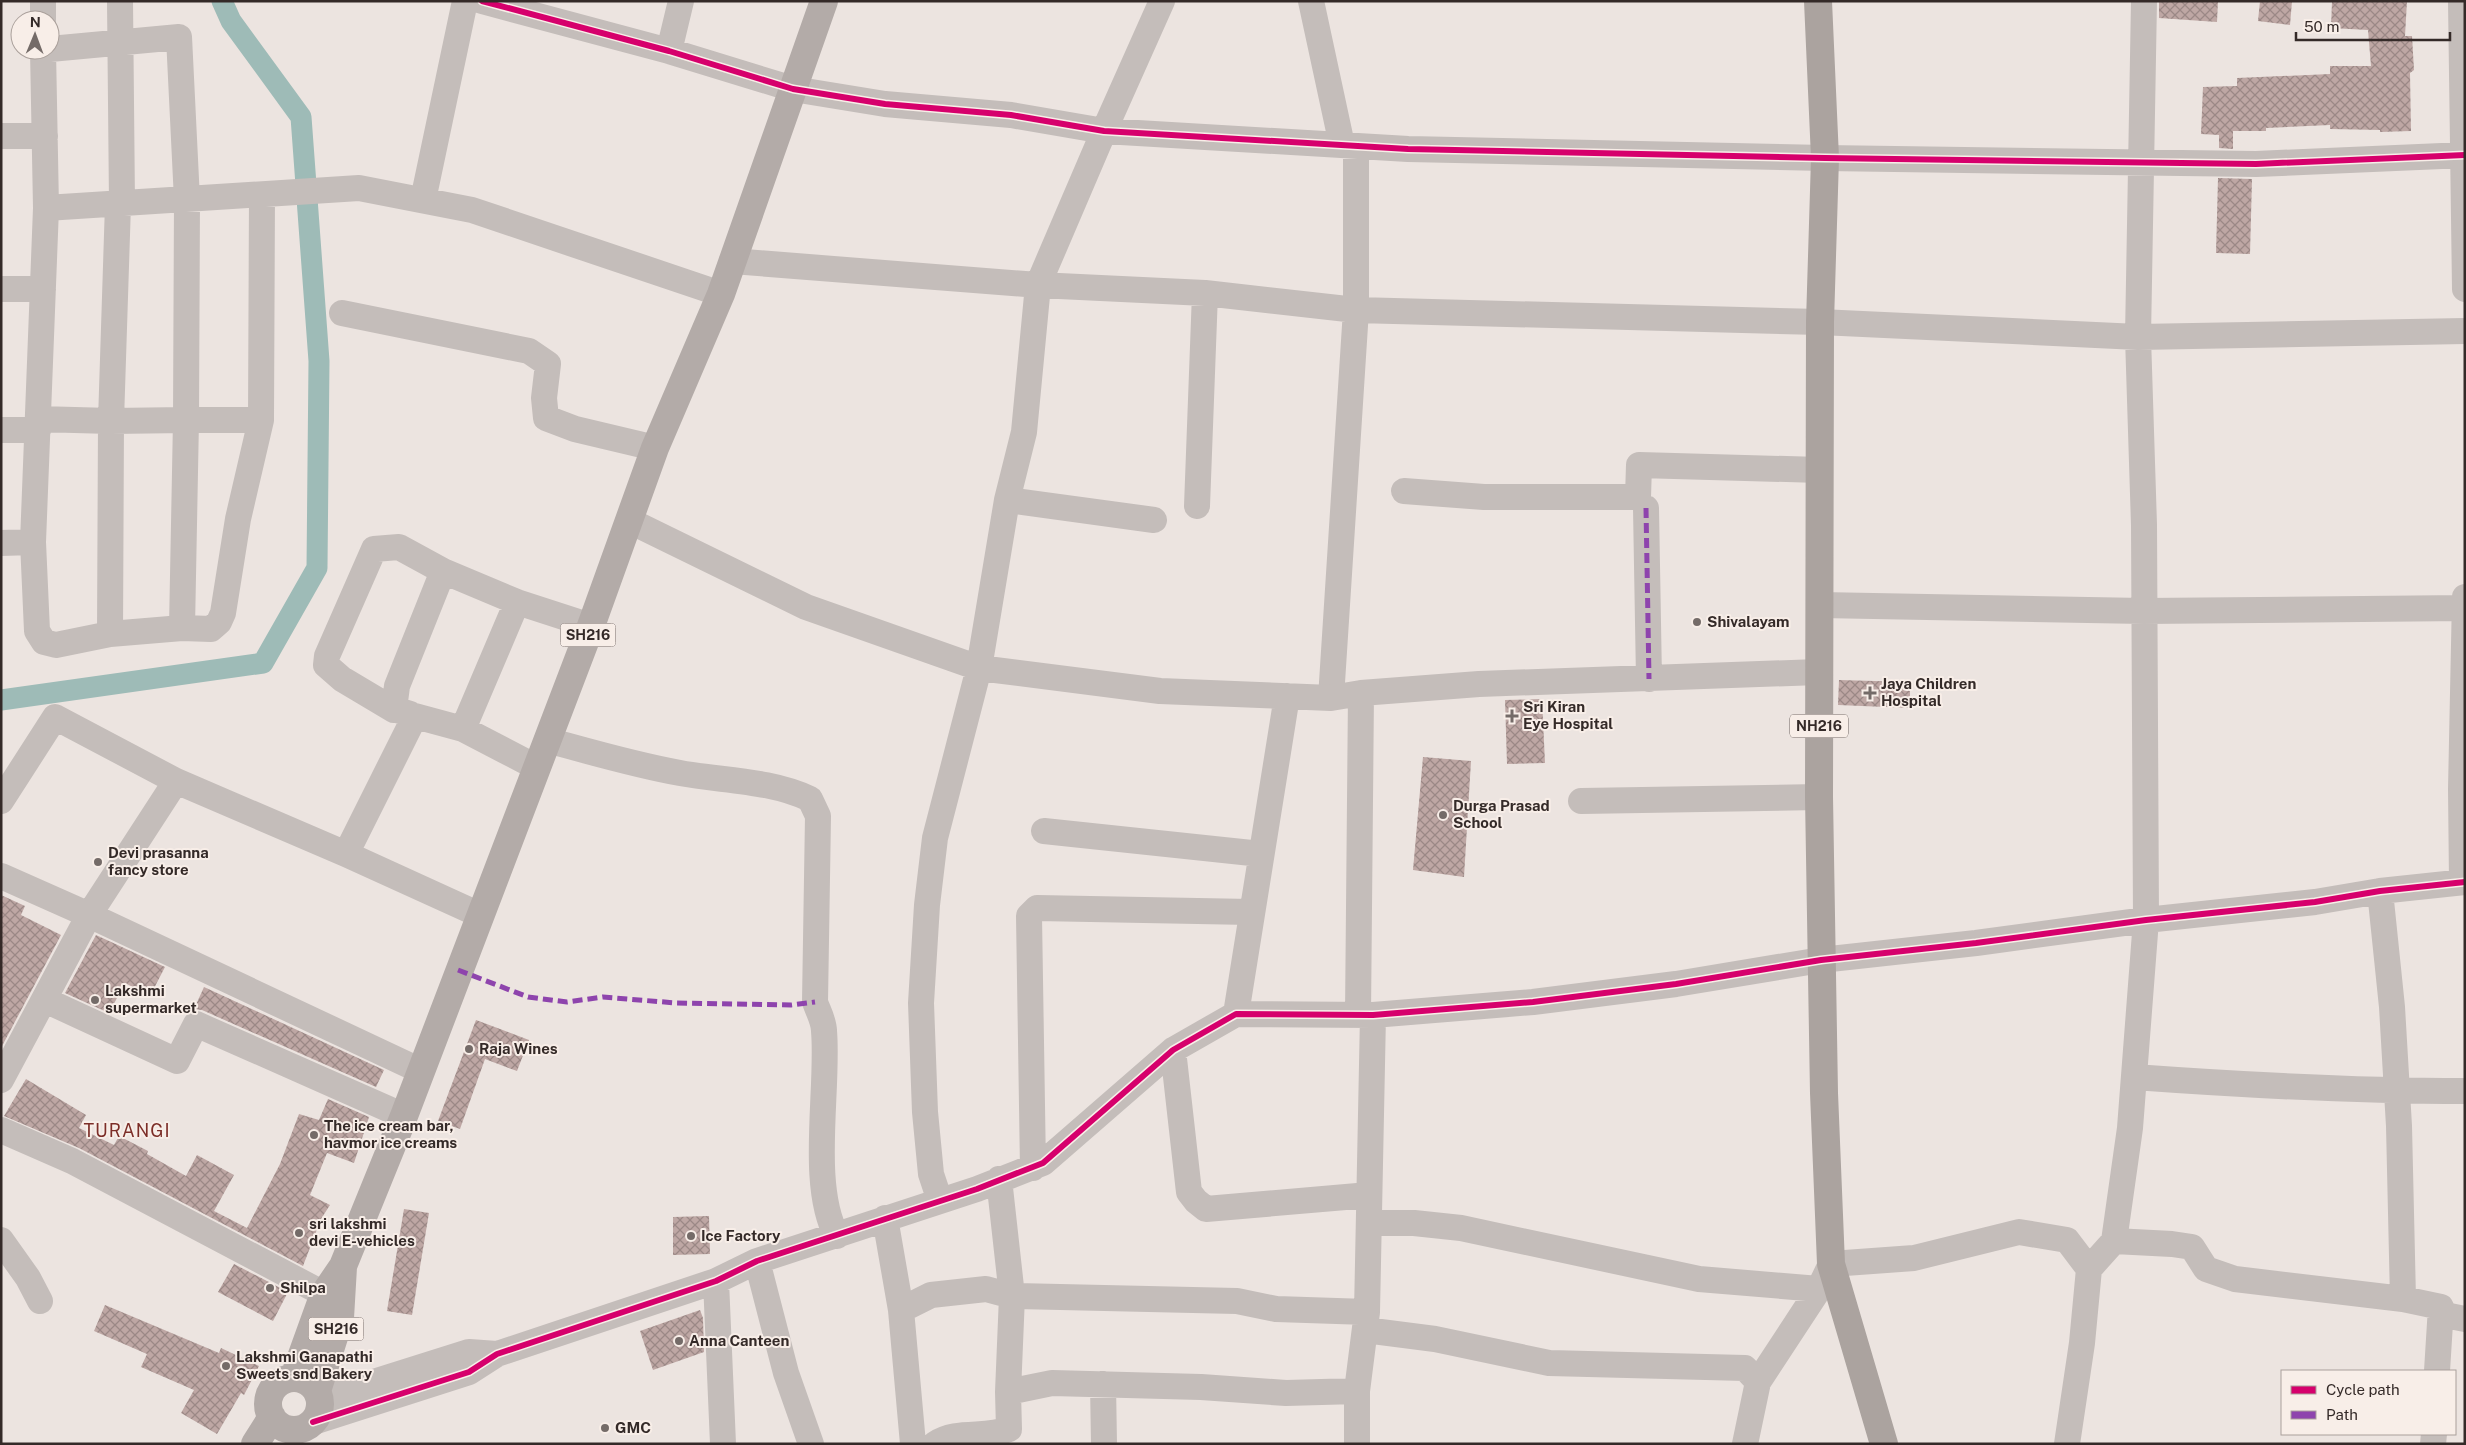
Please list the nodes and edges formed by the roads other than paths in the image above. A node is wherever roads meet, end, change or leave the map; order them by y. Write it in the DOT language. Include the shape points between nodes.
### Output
graph roads {
  1 [pos="120,1"];
  2 [pos="465,1"];
  3 [pos="482,1"];
  4 [pos="681,1"];
  5 [pos="824,1"];
  6 [pos="1162,1"];
  7 [pos="1311,1"];
  8 [pos="1818,1"];
  9 [pos="2144,1"];
  10 [pos="2462,6"];
  11 [pos="120,44"];
  12 [pos="60,48"];
  13 [pos="669,51"];
  14 [pos="43,60"];
  15 [pos="794,89"];
  16 [pos="1104,131"];
  17 [pos="1,136"];
  18 [pos="45,136"];
  19 [pos="1349,146"];
  20 [pos="2464,155"];
  21 [pos="1825,158"];
  22 [pos="2141,161"];
  23 [pos="262,195"];
  24 [pos="187,200"];
  25 [pos="423,200"];
  26 [pos="120,204"];
  27 [pos="46,208"];
  28 [pos="732,261"];
  29 [pos="1038,285"];
  30 [pos="1,289"];
  31 [pos="43,289"];
  32 [pos="2465,289"];
  33 [pos="1204,293"];
  34 [pos="721,294"];
  35 [pos="1356,310"];
  36 [pos="342,313"];
  37 [pos="1820,322"];
  38 [pos="2465,332"];
  39 [pos="2138,337"];
  40 [pos="186,420"];
  41 [pos="261,420"];
  42 [pos="111,422"];
  43 [pos="38,424"];
  44 [pos="1,430"];
  45 [pos="654,448"];
  46 [pos="1820,470"];
  47 [pos="1404,491"];
  48 [pos="1007,500"];
  49 [pos="1197,506"];
  50 [pos="1646,508"];
  51 [pos="1154,520"];
  52 [pos="630,521"];
  53 [pos="33,542"];
  54 [pos="1,543"];
  55 [pos="443,571"];
  56 [pos="2465,597"];
  57 [pos="517,602"];
  58 [pos="1820,605"];
  59 [pos="2465,608"];
  60 [pos="2144,611"];
  61 [pos="591,626"];
  62 [pos="182,628"];
  63 [pos="110,634"];
  64 [pos="978,668"];
  65 [pos="1818,672"];
  66 [pos="1649,679"];
  67 [pos="1360,693"];
  68 [pos="1286,696"];
  69 [pos="1331,698"];
  70 [pos="405,713"];
  71 [pos="463,729"];
  72 [pos="547,740"];
  73 [pos="536,767"];
  74 [pos="176,781"];
  75 [pos="2463,790"];
  76 [pos="1819,797"];
  77 [pos="1,801"];
  78 [pos="1581,801"];
  79 [pos="1044,831"];
  80 [pos="346,854"];
  81 [pos="1261,854"];
  82 [pos="1,876"];
  83 [pos="2463,882"];
  84 [pos="2380,891"];
  85 [pos="1251,912"];
  86 [pos="89,915"];
  87 [pos="480,915"];
  88 [pos="2146,920"];
  89 [pos="1821,960"];
  90 [pos="45,1000"];
  91 [pos="1236,1014"];
  92 [pos="1365,1015"];
  93 [pos="1173,1050"];
  94 [pos="420,1071"];
  95 [pos="2134,1077"];
  96 [pos="1,1080"];
  97 [pos="2397,1091"];
  98 [pos="2465,1091"];
  99 [pos="404,1116"];
  100 [pos="1,1130"];
  101 [pos="1033,1168"];
  102 [pos="999,1179"];
  103 [pos="1370,1195"];
  104 [pos="940,1201"];
  105 [pos="884,1218"];
  106 [pos="1369,1223"];
  107 [pos="837,1236"];
  108 [pos="1,1240"];
  109 [pos="2114,1242"];
  110 [pos="757,1261"];
  111 [pos="1831,1264"];
  112 [pos="343,1266"];
  113 [pos="2089,1269"];
  114 [pos="716,1281"];
  115 [pos="1819,1288"];
  116 [pos="324,1294"];
  117 [pos="1012,1296"];
  118 [pos="2403,1299"];
  119 [pos="40,1301"];
  120 [pos="901,1310"];
  121 [pos="2453,1317"];
  122 [pos="1366,1321"];
  123 [pos="2437,1370"];
  124 [pos="1758,1382"];
  125 [pos="1103,1384"];
  126 [pos="1356,1391"];
  127 [pos="1008,1392"];
  128 [pos="309,1410"];
  129 [pos="272,1417"];
  130 [pos="1009,1437"];
  131 [pos="255,1444"];
  132 [pos="723,1444"];
  133 [pos="811,1444"];
  134 [pos="913,1444"];
  135 [pos="935,1444"];
  136 [pos="1104,1444"];
  137 [pos="1357,1444"];
  138 [pos="1745,1444"];
  139 [pos="1884,1444"];
  140 [pos="2067,1444"];
  1 -- 11 [label="street"];
  2 -- 25 [label="street"];
  3 -- 13 [label="street"];
  4 -- 13 [label="street"];
  5 -- 15 [label="main road, SH216"];
  6 -- 16 [label="street"];
  7 -- 19 [label="street"];
  8 -- 21 [label="highway, NH216"];
  9 -- 22 [label="street"];
  10 -- 20 [label="street"];
  11 -- 12 [label="street"];
  11 -- 24 [label="street" via="179,37"];
  11 -- 26 [label="street"];
  13 -- 15 [label="street"];
  14 -- 18 [label="street"];
  15 -- 16 [label="street" via="885,104 1011,115"];
  15 -- 28 [label="main road, SH216"];
  16 -- 19 [label="street"];
  16 -- 29 [label="street"];
  17 -- 18 [label="street"];
  18 -- 27 [label="street"];
  19 -- 21 [label="street"];
  19 -- 35 [label="street"];
  20 -- 22 [label="street" via="2256,164"];
  20 -- 32 [label="street"];
  21 -- 22 [label="street"];
  21 -- 37 [label="highway, NH216"];
  22 -- 39 [label="street"];
  23 -- 24 [label="street"];
  23 -- 25 [label="street" via="359,188"];
  23 -- 41 [label="street"];
  24 -- 26 [label="street"];
  24 -- 40 [label="street"];
  25 -- 34 [label="street" via="472,210"];
  26 -- 27 [label="street"];
  26 -- 42 [label="street"];
  27 -- 31 [label="street"];
  28 -- 29 [label="street"];
  28 -- 34 [label="main road, SH216"];
  29 -- 33 [label="street"];
  29 -- 48 [label="street" via="1024,432"];
  30 -- 31 [label="street"];
  31 -- 43 [label="street"];
  33 -- 35 [label="street"];
  33 -- 49 [label="street"];
  34 -- 45 [label="main road, SH216"];
  35 -- 37 [label="street"];
  35 -- 69 [label="street"];
  36 -- 45 [label="street" via="529,351 548,364 544,398 546,418 575,429"];
  37 -- 39 [label="street"];
  37 -- 46 [label="highway, NH216"];
  38 -- 39 [label="street"];
  39 -- 60 [label="street"];
  40 -- 41 [label="street"];
  40 -- 42 [label="street"];
  40 -- 62 [label="street"];
  41 -- 62 [label="street" via="238,519 223,613 211,629"];
  42 -- 43 [label="street"];
  42 -- 63 [label="street"];
  43 -- 44 [label="street"];
  43 -- 53 [label="street"];
  45 -- 52 [label="main road, SH216"];
  46 -- 47 [label="street" via="1640,465 1638,497 1484,497"];
  46 -- 58 [label="highway, NH216"];
  48 -- 51 [label="street"];
  48 -- 64 [label="street"];
  50 -- 66 [label="street"];
  52 -- 61 [label="main road, SH216"];
  52 -- 64 [label="street" via="814,610"];
  53 -- 54 [label="street"];
  53 -- 63 [label="street" via="37,631 44,642 56,645"];
  55 -- 57 [label="street"];
  55 -- 70 [label="street" via="397,686"];
  55 -- 70 [label="street" via="400,547 374,549 327,656 326,665 342,679"];
  56 -- 59 [label="street"];
  57 -- 61 [label="street"];
  57 -- 71 [label="street"];
  58 -- 60 [label="street"];
  58 -- 65 [label="highway, NH216"];
  59 -- 60 [label="street"];
  59 -- 75 [label="street"];
  60 -- 88 [label="street"];
  61 -- 72 [label="main road, SH216"];
  62 -- 63 [label="street"];
  64 -- 68 [label="street" via="1160,691"];
  64 -- 104 [label="street" via="934,838 927,905 922,1003 925,1112 931,1174"];
  65 -- 66 [label="street"];
  65 -- 76 [label="highway, NH216"];
  66 -- 67 [label="street" via="1479,684"];
  67 -- 69 [label="street"];
  67 -- 92 [label="street"];
  68 -- 69 [label="street"];
  68 -- 81 [label="street"];
  70 -- 71 [label="street"];
  70 -- 80 [label="street"];
  71 -- 73 [label="street"];
  72 -- 73 [label="main road, SH216"];
  72 -- 107 [label="street" via="626,762 752,783 810,799 818,816 815,1002 824,1029 823,1188 830,1224"];
  73 -- 87 [label="main road, SH216"];
  74 -- 77 [label="street" via="54,717"];
  74 -- 80 [label="street"];
  74 -- 86 [label="street"];
  75 -- 83 [label="street"];
  76 -- 78 [label="street"];
  76 -- 89 [label="highway, NH216"];
  79 -- 81 [label="street"];
  80 -- 87 [label="street"];
  81 -- 85 [label="street"];
  82 -- 86 [label="street"];
  83 -- 84 [label="street"];
  84 -- 88 [label="street" via="2315,902"];
  84 -- 97 [label="street"];
  85 -- 91 [label="street"];
  85 -- 101 [label="street" via="1037,908 1029,916"];
  86 -- 90 [label="street"];
  86 -- 94 [label="street"];
  87 -- 94 [label="main road, SH216"];
  88 -- 89 [label="street" via="1976,944"];
  88 -- 95 [label="street"];
  89 -- 92 [label="street" via="1676,984 1533,1002"];
  89 -- 111 [label="highway, NH216"];
  90 -- 96 [label="street"];
  90 -- 99 [label="street" via="177,1061 196,1024"];
  91 -- 92 [label="street"];
  91 -- 93 [label="street"];
  92 -- 103 [label="street"];
  93 -- 101 [label="street"];
  93 -- 103 [label="street" via="1189,1192 1196,1201 1206,1208"];
  94 -- 99 [label="main road, SH216"];
  95 -- 97 [label="street" via="2251,1086"];
  95 -- 109 [label="street"];
  97 -- 98 [label="street"];
  97 -- 118 [label="street"];
  99 -- 112 [label="main road, SH216"];
  100 -- 116 [label="street" via="72,1161"];
  101 -- 102 [label="street"];
  102 -- 104 [label="street"];
  102 -- 117 [label="street"];
  103 -- 106 [label="street"];
  104 -- 105 [label="street"];
  105 -- 107 [label="street"];
  105 -- 120 [label="street"];
  106 -- 115 [label="street" via="1461,1228 1699,1279"];
  106 -- 122 [label="street"];
  107 -- 110 [label="street"];
  108 -- 119 [label="street"];
  109 -- 113 [label="street"];
  109 -- 118 [label="street" via="2192,1247 2206,1269 2235,1279"];
  110 -- 114 [label="street"];
  110 -- 133 [label="street" via="786,1373"];
  111 -- 113 [label="street" via="1914,1258 2019,1232 2067,1240"];
  111 -- 115 [label="street"];
  111 -- 139 [label="highway, NH216"];
  112 -- 116 [label="main road, SH216"];
  112 -- 128 [label="main road, SH216" via="340,1318"];
  113 -- 140 [label="street"];
  114 -- 128 [label="street" via="497,1354 469,1352"];
  114 -- 132 [label="street"];
  115 -- 124 [label="street"];
  116 -- 128 [label="main road, SH216"];
  117 -- 120 [label="street" via="986,1289 932,1295"];
  117 -- 122 [label="street" via="1237,1300 1276,1310"];
  117 -- 127 [label="street"];
  118 -- 121 [label="street" via="2441,1307"];
  120 -- 134 [label="street"];
  121 -- 123 [label="street"];
  122 -- 124 [label="street" via="1549,1363 1745,1368"];
  122 -- 126 [label="street"];
  124 -- 138 [label="street"];
  125 -- 126 [label="street" via="1286,1393"];
  125 -- 127 [label="street" via="1052,1383"];
  125 -- 136 [label="street"];
  126 -- 137 [label="street"];
  127 -- 130 [label="street"];
  128 -- 129 [label="main road" via="294,1430 281,1426"];
  128 -- 129 [label="main road" via="281,1381 271,1390 268,1404"];
  129 -- 131 [label="main road"];
  130 -- 135 [label="street" via="998,1434 958,1435"];
}
